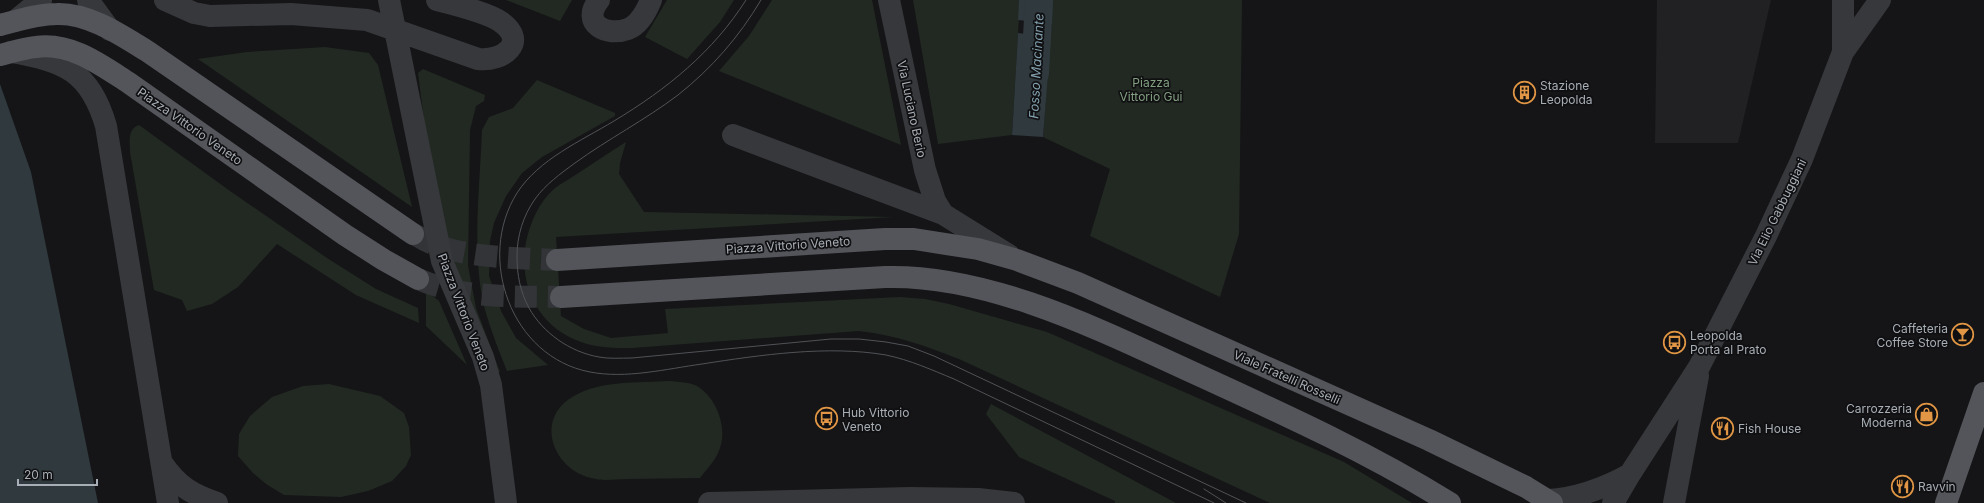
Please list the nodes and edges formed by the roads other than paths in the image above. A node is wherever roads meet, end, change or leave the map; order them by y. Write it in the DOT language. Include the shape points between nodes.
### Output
graph roads {
  1 [pos="88,0"];
  2 [pos="165,0"];
  3 [pos="389,0"];
  4 [pos="437,0"];
  5 [pos="599,0"];
  6 [pos="651,0"];
  7 [pos="889,0"];
  8 [pos="1843,0"];
  9 [pos="1880,0"];
  10 [pos="43,7"];
  11 [pos="7,23"];
  12 [pos="395,29"];
  13 [pos="110,30"];
  14 [pos="1844,52"];
  15 [pos="6,54"];
  16 [pos="55,55"];
  17 [pos="733,135"];
  18 [pos="943,214"];
  19 [pos="413,234"];
  20 [pos="556,260"];
  21 [pos="1017,260"];
  22 [pos="418,279"];
  23 [pos="561,297"];
  24 [pos="1699,367"];
  25 [pos="1984,393"];
  26 [pos="161,462"];
  27 [pos="1630,474"];
  28 [pos="910,501"];
  29 [pos="978,501"];
  30 [pos="1550,501"];
  31 [pos="168,503"];
  32 [pos="217,503"];
  33 [pos="506,503"];
  34 [pos="708,503"];
  35 [pos="1014,503"];
  36 [pos="1450,503"];
  37 [pos="1613,503"];
  38 [pos="1674,503"];
  39 [pos="1946,503"];
  1 -- 13 [label="street"];
  2 -- 12 [label="street" via="194,13 210,16 291,14 367,20"];
  3 -- 12 [label="street, Piazza Vittorio Veneto"];
  4 -- 12 [label="street" via="500,21 510,30 513,40 506,54 495,59 478,59"];
  5 -- 6 [label="street" via="592,15 596,25 601,29 619,30 629,29 637,23"];
  7 -- 18 [label="street, Via Luciano Berio" via="925,170 935,201"];
  8 -- 14 [label="street, Via Elio Gabbuggiani"];
  9 -- 14 [label="street, Via Elio Gabbuggiani"];
  10 -- 11 [label="main road"];
  10 -- 13 [label="main road" via="73,15"];
  12 -- 33 [label="street, Piazza Vittorio Veneto" via="442,261 483,357 491,385"];
  13 -- 19 [label="main road" via="147,51"];
  14 -- 24 [label="street, Via Elio Gabbuggiani" via="1802,159"];
  15 -- 16 [label="main road, Piazza Vittorio Veneto" via="35,47"];
  16 -- 22 [label="main road, Piazza Vittorio Veneto" via="84,56 129,82 345,235"];
  16 -- 26 [label="street" via="85,82 97,100 106,126"];
  17 -- 18 [label="street"];
  18 -- 21 [label="street"];
  20 -- 21 [label="main road, Piazza Vittorio Veneto" via="914,239 978,249"];
  21 -- 30 [label="main road, Viale Fratelli Rosselli" via="1085,286 1429,440"];
  23 -- 36 [label="main road" via="899,277 954,282 1031,304 1082,324 1334,437"];
  24 -- 27 [label="street, Via Elio Gabbuggiani"];
  24 -- 38 [label="street, Via Elio Gabbuggiani"];
  25 -- 39 [label="main road"];
  26 -- 31 [label="street"];
  26 -- 32 [label="street" via="182,487 196,496"];
  27 -- 30 [label="street, Via Elio Gabbuggiani" via="1593,492"];
  27 -- 37 [label="street, Via Elio Gabbuggiani"];
  28 -- 29 [label="street"];
  28 -- 34 [label="street"];
  29 -- 35 [label="street"];
}
